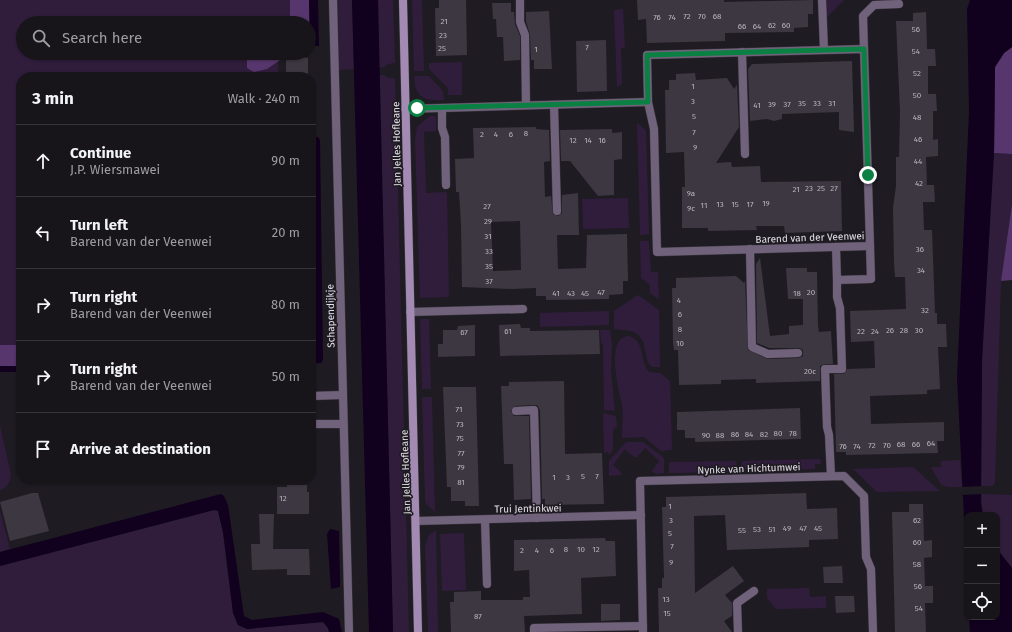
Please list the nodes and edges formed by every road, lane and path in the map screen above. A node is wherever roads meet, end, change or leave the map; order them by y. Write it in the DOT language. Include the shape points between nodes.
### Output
graph roads {
  1 [pos="333,0"];
  2 [pos="403,0"];
  3 [pos="520,0"];
  4 [pos="822,0"];
  5 [pos="899,4"];
  6 [pos="864,49"];
  7 [pos="824,50"];
  8 [pos="742,52"];
  9 [pos="648,102"];
  10 [pos="526,105"];
  11 [pos="554,105"];
  12 [pos="442,108"];
  13 [pos="405,109"];
  14 [pos="745,154"];
  15 [pos="446,185"];
  16 [pos="556,211"];
  17 [pos="870,246"];
  18 [pos="836,247"];
  19 [pos="750,249"];
  20 [pos="837,280"];
  21 [pos="523,309"];
  22 [pos="410,312"];
  23 [pos="798,354"];
  24 [pos="342,395"];
  25 [pos="316,396"];
  26 [pos="516,411"];
  27 [pos="316,424"];
  28 [pos="343,424"];
  29 [pos="831,476"];
  30 [pos="641,515"];
  31 [pos="537,518"];
  32 [pos="485,520"];
  33 [pos="416,521"];
  34 [pos="487,584"];
  35 [pos="754,591"];
  36 [pos="643,629"];
  37 [pos="349,632"];
  38 [pos="418,632"];
  39 [pos="534,632"];
  40 [pos="738,632"];
  41 [pos="873,632"];
  1 -- 24 [label="street, Schapendijkje"];
  2 -- 13 [label="street, Jan Jelles Hofleane"];
  3 -- 10 [label="street" via="520,22 525,35"];
  4 -- 7 [label="street"];
  5 -- 6 [label="street" via="874,5 863,16"];
  6 -- 7 [label="street, Barend van der Veenwei"];
  6 -- 17 [label="street, Barend van der Veenwei"];
  7 -- 8 [label="street, Barend van der Veenwei"];
  8 -- 9 [label="street, Barend van der Veenwei" via="647,55"];
  8 -- 14 [label="street"];
  9 -- 11 [label="street"];
  9 -- 19 [label="street, Barend van der Veenwei" via="654,129 657,252"];
  10 -- 11 [label="street"];
  10 -- 12 [label="street"];
  11 -- 16 [label="street"];
  12 -- 13 [label="street"];
  12 -- 15 [label="street"];
  13 -- 22 [label="street, Jan Jelles Hofleane"];
  17 -- 18 [label="street, Barend van der Veenwei"];
  17 -- 20 [label="street" via="870,279"];
  18 -- 19 [label="street, Barend van der Veenwei"];
  18 -- 20 [label="street"];
  19 -- 23 [label="street" via="752,347 768,354"];
  20 -- 29 [label="street" via="842,368 825,369"];
  21 -- 22 [label="street"];
  22 -- 33 [label="street, Jan Jelles Hofleane"];
  24 -- 25 [label="street"];
  24 -- 28 [label="street, Schapendijkje"];
  26 -- 31 [label="street" via="534,410"];
  27 -- 28 [label="street"];
  28 -- 37 [label="street, Schapendijkje"];
  29 -- 30 [label="street, Nynke van Hichtumwei" via="640,481"];
  29 -- 41 [label="street, Nynke van Hichtumwei" via="844,476 864,496 866,557 871,569"];
  30 -- 31 [label="street, Trui Jentinkwei"];
  30 -- 36 [label="street, Nynke van Hichtumwei"];
  31 -- 32 [label="street, Trui Jentinkwei"];
  32 -- 33 [label="street, Trui Jentinkwei"];
  32 -- 34 [label="street"];
  33 -- 38 [label="street, Jan Jelles Hofleane"];
  35 -- 40 [label="street" via="737,603"];
  36 -- 39 [label="street" via="534,628"];
}
